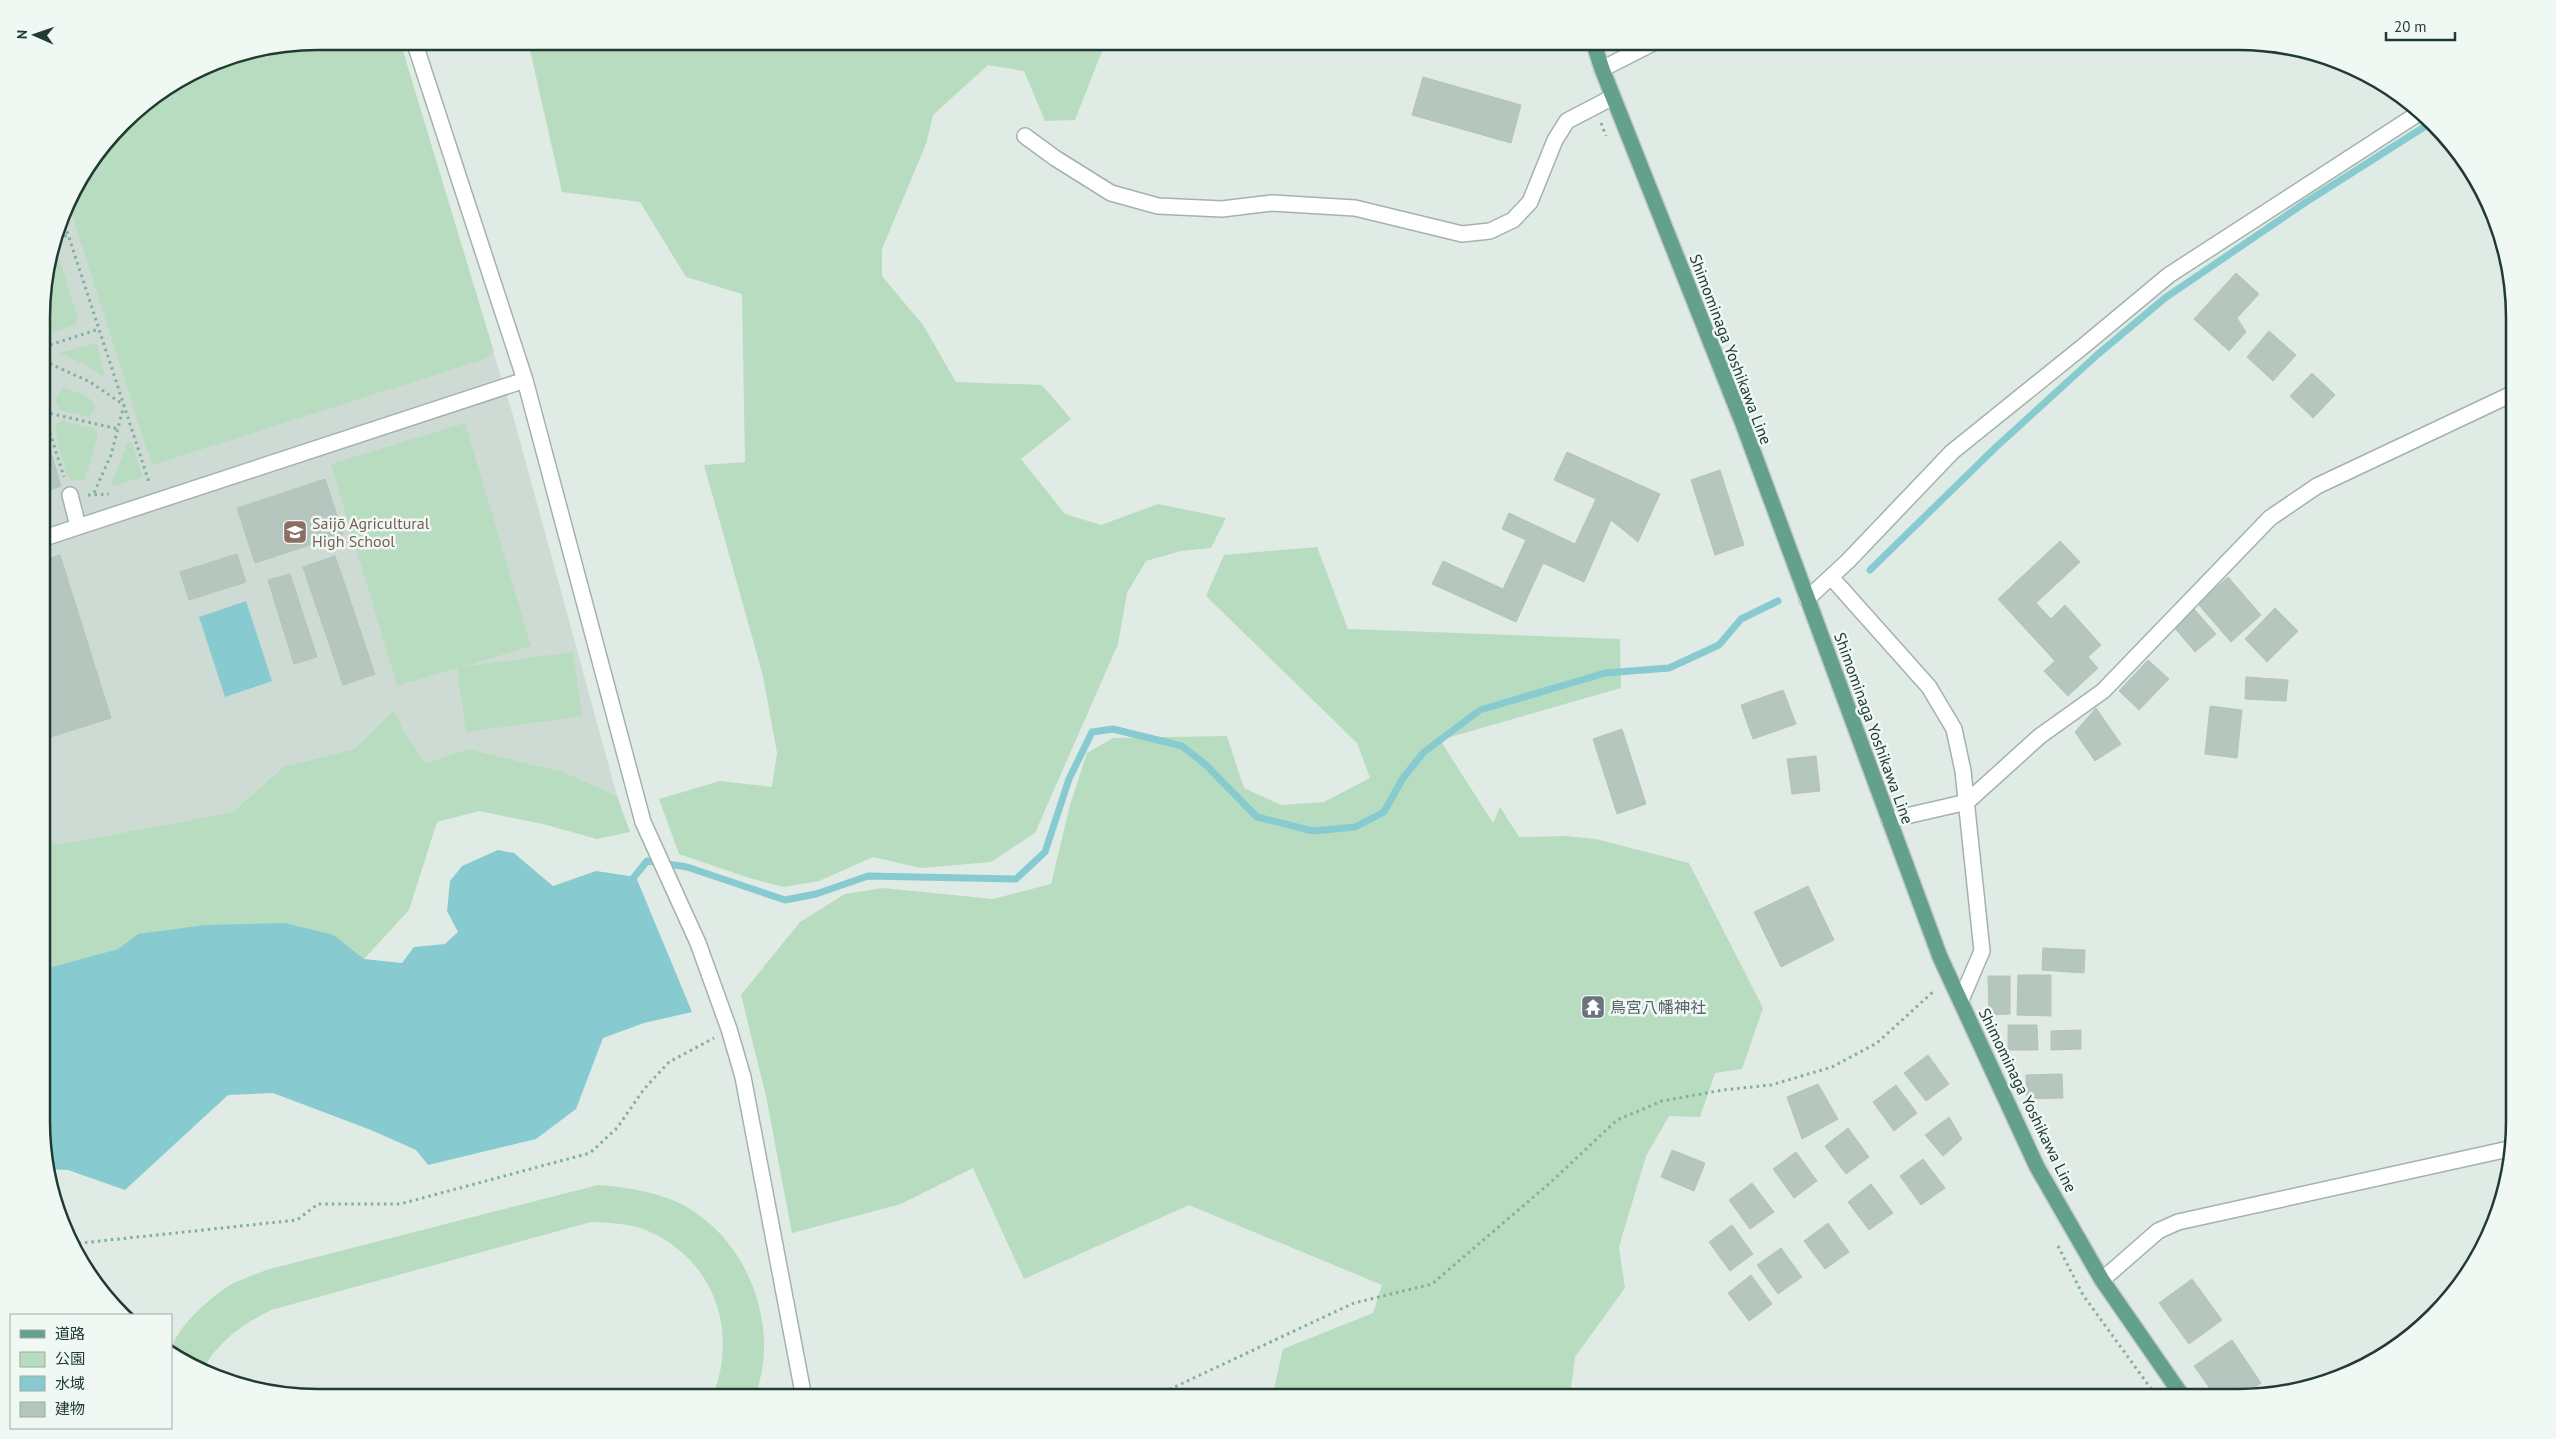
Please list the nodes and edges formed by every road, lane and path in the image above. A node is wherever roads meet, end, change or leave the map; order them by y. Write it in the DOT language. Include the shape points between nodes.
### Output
graph roads {
  1 [pos="417,50"];
  2 [pos="1596,50"];
  3 [pos="1639,50"];
  4 [pos="1602,69"];
  5 [pos="1613,97"];
  6 [pos="2415,116"];
  7 [pos="1025,136"];
  8 [pos="65,228"];
  9 [pos="63,235"];
  10 [pos="68,237"];
  11 [pos="99,329"];
  12 [pos="50,345"];
  13 [pos="50,364"];
  14 [pos="525,380"];
  15 [pos="2506,397"];
  16 [pos="124,405"];
  17 [pos="50,414"];
  18 [pos="118,429"];
  19 [pos="50,432"];
  20 [pos="141,485"];
  21 [pos="116,492"];
  22 [pos="70,495"];
  23 [pos="93,495"];
  24 [pos="78,526"];
  25 [pos="50,536"];
  26 [pos="1831,577"];
  27 [pos="1807,598"];
  28 [pos="1967,802"];
  29 [pos="1889,820"];
  30 [pos="1949,977"];
  31 [pos="1961,1000"];
  32 [pos="730,1029"];
  33 [pos="2504,1150"];
  34 [pos="80,1243"];
  35 [pos="2102,1280"];
  36 [pos="802,1389"];
  37 [pos="1172,1389"];
  38 [pos="2177,1389"];
  1 -- 14 [label="street"];
  2 -- 4 [label="main road, Shimominaga Yoshikawa Line"];
  3 -- 4 [label="street"];
  4 -- 5 [label="main road, Shimominaga Yoshikawa Line"];
  5 -- 7 [label="street" via="1567,121 1555,140 1530,202 1513,220 1490,231 1462,234 1355,208 1272,203 1222,209 1158,206 1111,194"];
  5 -- 27 [label="main road, Shimominaga Yoshikawa Line" via="1743,424"];
  6 -- 26 [label="street" via="2169,275 1952,452"];
  8 -- 10 [label="path"];
  9 -- 10 [label="path"];
  10 -- 11 [label="path"];
  11 -- 12 [label="path"];
  11 -- 16 [label="path"];
  13 -- 16 [label="path" via="90,382"];
  14 -- 24 [label="street"];
  14 -- 32 [label="street" via="643,822 698,944"];
  15 -- 28 [label="street" via="2317,486 2270,518 2103,691 2040,736"];
  16 -- 18 [label="path"];
  16 -- 20 [label="path" via="150,482"];
  17 -- 18 [label="path"];
  18 -- 23 [label="path" via="111,455"];
  19 -- 22 [label="path"];
  21 -- 23 [label="path"];
  22 -- 23 [label="path"];
  22 -- 24 [label="street"];
  24 -- 25 [label="street"];
  26 -- 27 [label="street"];
  26 -- 28 [label="street" via="1929,687 1954,729"];
  27 -- 29 [label="main road, Shimominaga Yoshikawa Line"];
  28 -- 29 [label="street"];
  28 -- 31 [label="street" via="1982,951"];
  29 -- 30 [label="main road, Shimominaga Yoshikawa Line"];
  30 -- 31 [label="main road, Shimominaga Yoshikawa Line"];
  30 -- 37 [label="path" via="1877,1043 1832,1067 1771,1085 1662,1101 1617,1120 1551,1182 1432,1284 1354,1303"];
  31 -- 35 [label="main road, Shimominaga Yoshikawa Line" via="2037,1167"];
  32 -- 34 [label="path" via="669,1062 644,1089 617,1128 590,1153 400,1204 318,1204 297,1220"];
  32 -- 36 [label="street" via="743,1078"];
  33 -- 35 [label="street" via="2178,1222 2158,1231"];
  35 -- 38 [label="main road, Shimominaga Yoshikawa Line"];
}
